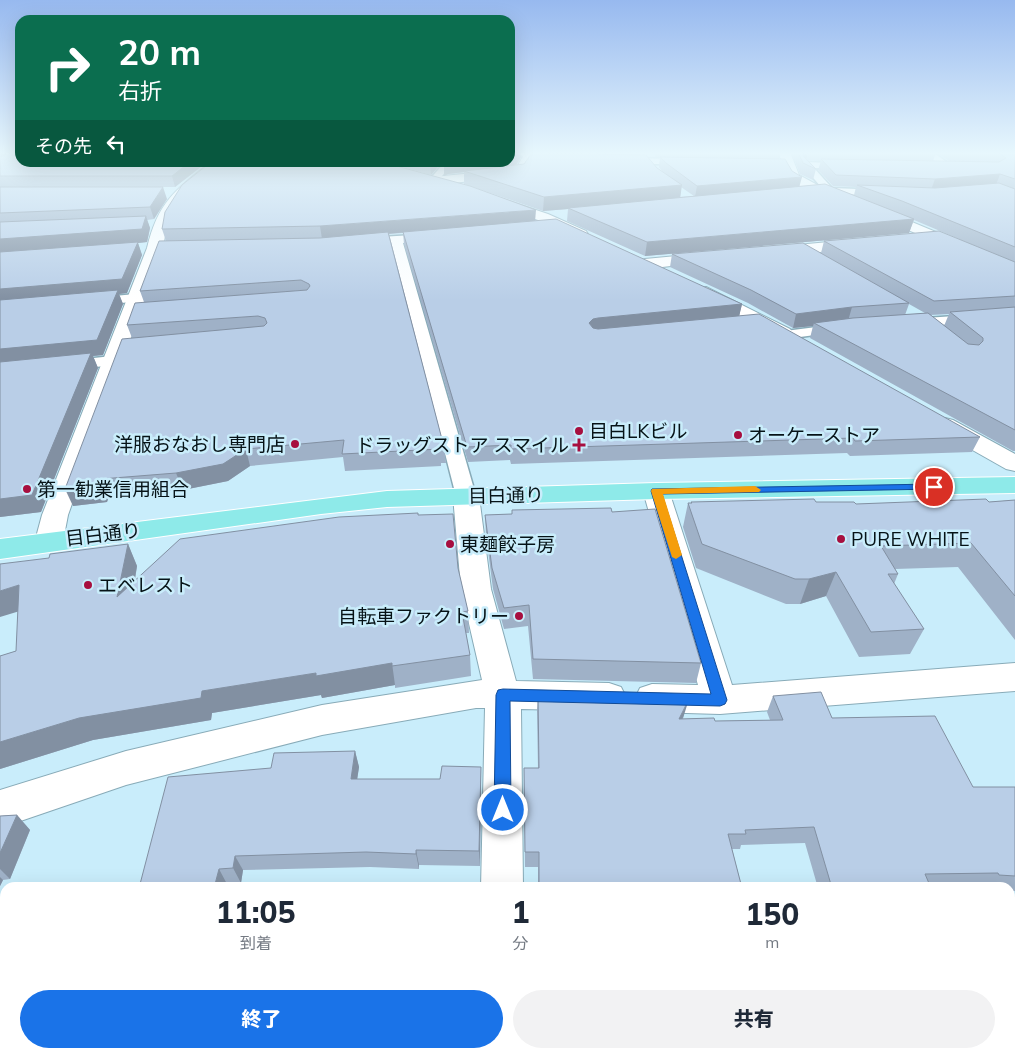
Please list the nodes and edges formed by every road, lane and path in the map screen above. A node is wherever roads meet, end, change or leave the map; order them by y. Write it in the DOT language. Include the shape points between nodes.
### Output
graph roads {
  1 [pos="172,201"];
  2 [pos="499,201"];
  3 [pos="849,201"];
  4 [pos="567,219"];
  5 [pos="532,227"];
  6 [pos="445,236"];
  7 [pos="937,237"];
  8 [pos="396,240"];
  9 [pos="594,240"];
  10 [pos="908,240"];
  11 [pos="879,242"];
  12 [pos="350,243"];
  13 [pos="160,248"];
  14 [pos="801,249"];
  15 [pos="136,250"];
  16 [pos="762,253"];
  17 [pos="723,256"];
  18 [pos="818,259"];
  19 [pos="1013,269"];
  20 [pos="78,303"];
  21 [pos="139,307"];
  22 [pos="909,312"];
  23 [pos="1015,316"];
  24 [pos="761,321"];
  25 [pos="926,322"];
  26 [pos="732,324"];
  27 [pos="897,324"];
  28 [pos="858,326"];
  29 [pos="940,333"];
  30 [pos="785,334"];
  31 [pos="811,349"];
  32 [pos="122,352"];
  33 [pos="56,367"];
  34 [pos="932,417"];
  35 [pos="1015,464"];
  36 [pos="1015,485"];
  37 [pos="656,491"];
  38 [pos="466,496"];
  39 [pos="49,541"];
  40 [pos="0,549"];
  41 [pos="1015,677"];
  42 [pos="503,695"];
  43 [pos="720,700"];
  44 [pos="0,809"];
  45 [pos="502,882"];
  1 -- 13 [label="street" via="155,224"];
  2 -- 4 [label="street" via="543,217"];
  3 -- 7 [label="street"];
  4 -- 5 [label="lane"];
  4 -- 9 [label="street"];
  6 -- 8 [label="lane"];
  7 -- 10 [label="street"];
  7 -- 19 [label="street"];
  8 -- 12 [label="lane"];
  8 -- 38 [label="lane"];
  11 -- 14 [label="street"];
  13 -- 15 [label="street"];
  13 -- 21 [label="street"];
  14 -- 16 [label="street"];
  14 -- 18 [label="lane"];
  17 -- 24 [label="street" via="636,260"];
  20 -- 21 [label="lane"];
  21 -- 32 [label="street"];
  22 -- 25 [label="lane"];
  23 -- 25 [label="lane"];
  24 -- 26 [label="lane"];
  24 -- 30 [label="street"];
  25 -- 27 [label="lane"];
  25 -- 29 [label="lane"];
  28 -- 30 [label="lane"];
  30 -- 31 [label="street"];
  32 -- 33 [label="lane"];
  32 -- 39 [label="street" via="55,515"];
  34 -- 35 [label="street"];
  36 -- 37 [label="main road, 目白通り"];
  37 -- 38 [label="main road, 目白通り"];
  37 -- 43 [label="street"];
  38 -- 39 [label="main road, 目白通り" via="321,506"];
  38 -- 42 [label="street" via="476,589"];
  39 -- 40 [label="main road, 目白通り"];
  41 -- 43 [label="street"];
  42 -- 43 [label="street"];
  42 -- 44 [label="street" via="476,694 322,720 126,768"];
  42 -- 45 [label="street"];
}
